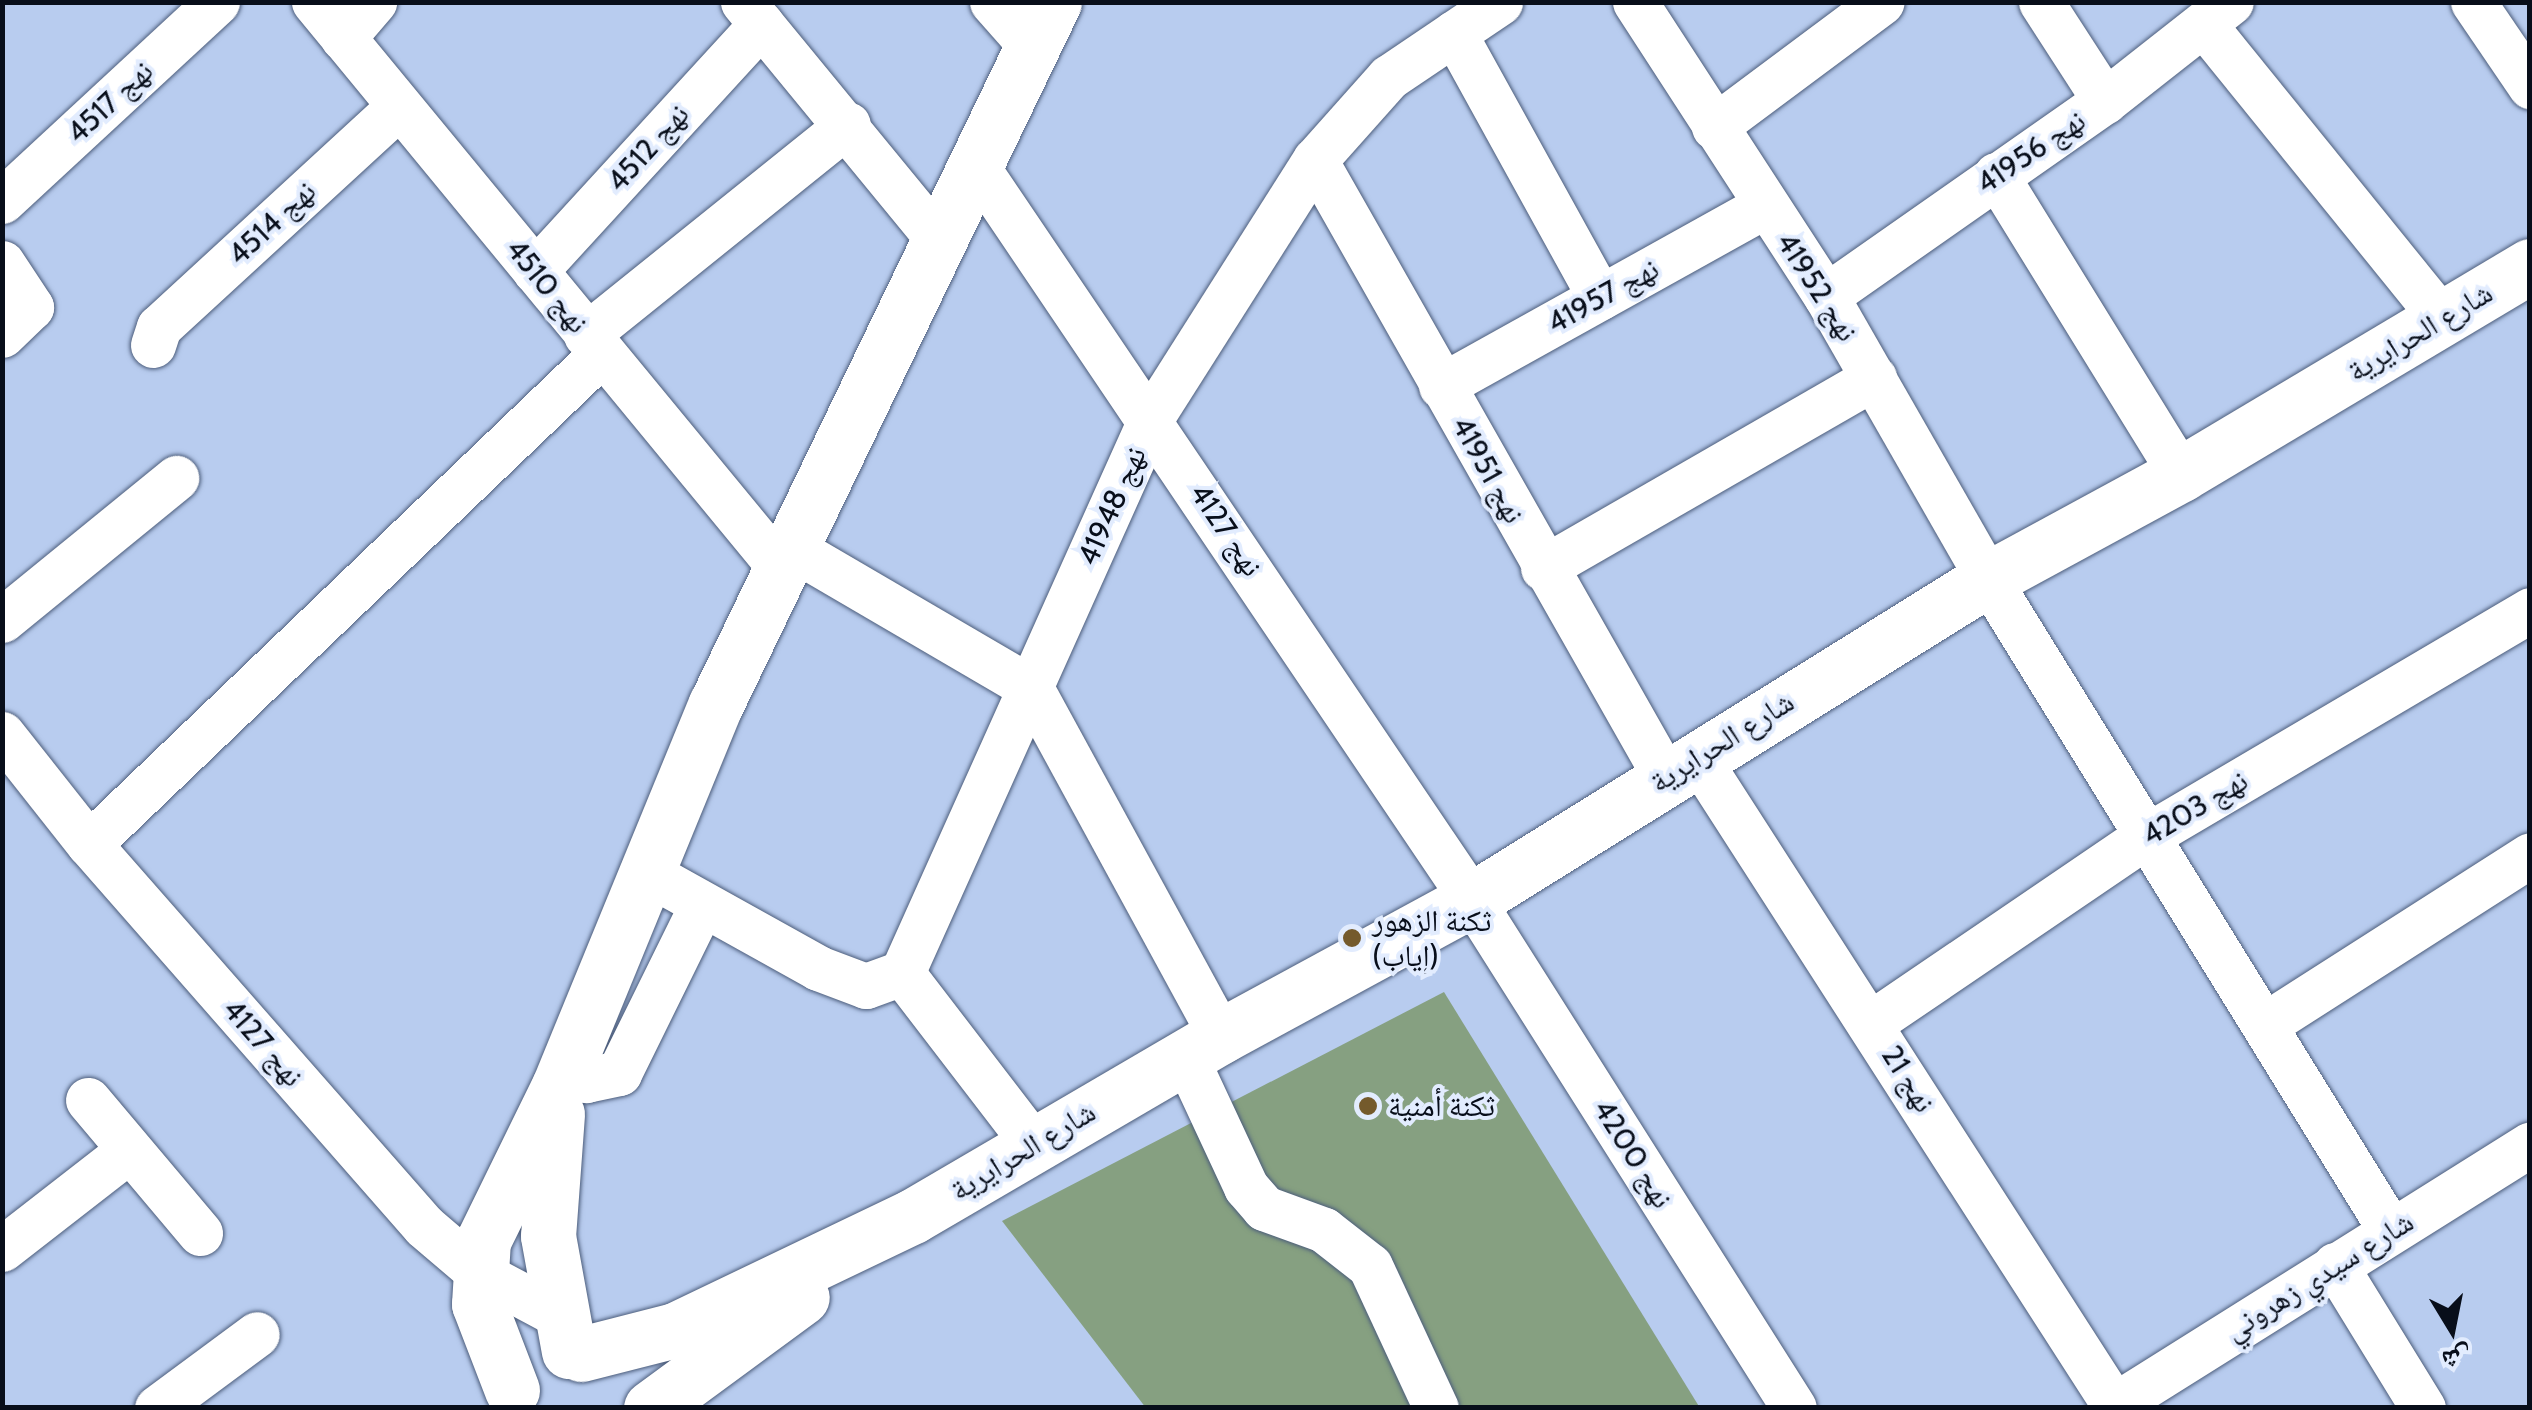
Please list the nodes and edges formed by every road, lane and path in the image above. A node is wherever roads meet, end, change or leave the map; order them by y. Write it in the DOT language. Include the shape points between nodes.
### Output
graph roads {
  1 [pos="217,2"];
  2 [pos="314,2"];
  3 [pos="374,2"];
  4 [pos="992,2"];
  5 [pos="1500,2"];
  6 [pos="1634,2"];
  7 [pos="1882,2"];
  8 [pos="2041,2"];
  9 [pos="2473,2"];
  10 [pos="752,13"];
  11 [pos="2218,14"];
  12 [pos="1043,25"];
  13 [pos="1454,33"];
  14 [pos="343,38"];
  15 [pos="2530,86"];
  16 [pos="2105,102"];
  17 [pos="400,106"];
  18 [pos="848,124"];
  19 [pos="1714,126"];
  20 [pos="1314,160"];
  21 [pos="975,164"];
  22 [pos="1996,175"];
  23 [pos="2,201"];
  24 [pos="1764,206"];
  25 [pos="938,239"];
  26 [pos="2,263"];
  27 [pos="2530,266"];
  28 [pos="536,272"];
  29 [pos="1826,296"];
  30 [pos="1600,297"];
  31 [pos="2444,320"];
  32 [pos="13,327"];
  33 [pos="153,344"];
  34 [pos="594,344"];
  35 [pos="1874,378"];
  36 [pos="1441,386"];
  37 [pos="1151,418"];
  38 [pos="2180,474"];
  39 [pos="176,478"];
  40 [pos="786,558"];
  41 [pos="1543,568"];
  42 [pos="1988,580"];
  43 [pos="2530,610"];
  44 [pos="2,620"];
  45 [pos="1031,688"];
  46 [pos="2,734"];
  47 [pos="1681,767"];
  48 [pos="2145,836"];
  49 [pos="90,844"];
  50 [pos="2530,856"];
  51 [pos="644,871"];
  52 [pos="1472,900"];
  53 [pos="702,904"];
  54 [pos="902,973"];
  55 [pos="1872,1023"];
  56 [pos="2266,1024"];
  57 [pos="1203,1046"];
  58 [pos="562,1078"];
  59 [pos="88,1100"];
  60 [pos="1033,1144"];
  61 [pos="2530,1145"];
  62 [pos="128,1150"];
  63 [pos="914,1216"];
  64 [pos="2391,1231"];
  65 [pos="200,1233"];
  66 [pos="2,1249"];
  67 [pos="2335,1266"];
  68 [pos="478,1272"];
  69 [pos="256,1334"];
  70 [pos="569,1340"];
  71 [pos="509,1402"];
  72 [pos="2114,1407"];
  73 [pos="157,1408"];
  74 [pos="614,1408"];
  75 [pos="651,1408"];
  76 [pos="1436,1408"];
  77 [pos="1794,1408"];
  78 [pos="2423,1408"];
  1 -- 23 [label="street, نهج 4517"];
  2 -- 14 [label="street, نهج 4510"];
  3 -- 14 [label="street"];
  4 -- 12 [label="street"];
  5 -- 13 [label="street, نهج 41948"];
  6 -- 19 [label="street, نهج 41952"];
  7 -- 19 [label="street"];
  8 -- 16 [label="street"];
  9 -- 15 [label="street"];
  10 -- 18 [label="street"];
  10 -- 28 [label="street, نهج 4512"];
  11 -- 16 [label="street, نهج 41956"];
  11 -- 31 [label="street"];
  12 -- 21 [label="main road"];
  13 -- 20 [label="street, نهج 41948" via="1389,77"];
  13 -- 30 [label="street"];
  14 -- 17 [label="street, نهج 4510"];
  16 -- 22 [label="street, نهج 41956"];
  17 -- 28 [label="street, نهج 4510"];
  17 -- 33 [label="street, نهج 4514" via="159,327"];
  18 -- 25 [label="street"];
  18 -- 34 [label="street"];
  19 -- 24 [label="street, نهج 41952"];
  20 -- 36 [label="street, نهج 41951"];
  20 -- 37 [label="street, نهج 41948"];
  21 -- 25 [label="main road"];
  21 -- 37 [label="street, نهج 4127"];
  22 -- 29 [label="street, نهج 41956"];
  22 -- 38 [label="street"];
  24 -- 29 [label="street, نهج 41952"];
  24 -- 30 [label="street, نهج 41957"];
  25 -- 40 [label="main road"];
  26 -- 32 [label="street" via="28,294"];
  27 -- 31 [label="main road, شارع الحرايرية"];
  28 -- 34 [label="street, نهج 4510"];
  29 -- 35 [label="street, نهج 41952"];
  30 -- 36 [label="street, نهج 41957"];
  31 -- 38 [label="main road, شارع الحرايرية"];
  34 -- 40 [label="street, نهج 4510"];
  34 -- 49 [label="street"];
  35 -- 41 [label="street"];
  35 -- 42 [label="street, نهج 41952"];
  36 -- 41 [label="street, نهج 41951"];
  37 -- 45 [label="street, نهج 41948"];
  37 -- 52 [label="street, نهج 4127"];
  38 -- 42 [label="main road, شارع الحرايرية"];
  39 -- 44 [label="street"];
  40 -- 45 [label="street"];
  40 -- 51 [label="main road"];
  41 -- 47 [label="street, نهج 41951"];
  42 -- 47 [label="main road, شارع الحرايرية"];
  42 -- 48 [label="street, نهج 41952"];
  43 -- 48 [label="street, نهج 4203"];
  45 -- 54 [label="street, نهج 41948"];
  45 -- 57 [label="street"];
  46 -- 49 [label="street, نهج 4127"];
  47 -- 52 [label="main road, شارع الحرايرية"];
  47 -- 55 [label="street, نهج 21"];
  48 -- 55 [label="street, نهج 4203"];
  48 -- 56 [label="street, نهج 41952"];
  49 -- 68 [label="street, نهج 4127" via="393,1194"];
  50 -- 56 [label="street"];
  51 -- 53 [label="street"];
  51 -- 58 [label="main road"];
  52 -- 57 [label="main road, شارع الحرايرية"];
  52 -- 77 [label="street, نهج 4200"];
  53 -- 54 [label="street" via="818,968 866,986"];
  53 -- 58 [label="street" via="619,1073"];
  54 -- 60 [label="street"];
  55 -- 72 [label="street, نهج 21"];
  56 -- 64 [label="street, نهج 41952"];
  57 -- 60 [label="main road, شارع الحرايرية"];
  57 -- 76 [label="street" via="1246,1188 1264,1208 1324,1230 1370,1266"];
  58 -- 68 [label="main road" via="495,1211"];
  58 -- 70 [label="main road" via="548,1236"];
  59 -- 62 [label="street"];
  60 -- 63 [label="main road, شارع الحرايرية"];
  61 -- 64 [label="street, شارع سيدي زهروني"];
  62 -- 65 [label="street"];
  62 -- 66 [label="street"];
  63 -- 70 [label="main road, شارع الحرايرية" via="675,1330"];
  63 -- 75 [label="main road, شارع الحرايرية"];
  64 -- 67 [label="street, شارع سيدي زهروني"];
  67 -- 72 [label="street, شارع سيدي زهروني"];
  67 -- 78 [label="street"];
  68 -- 70 [label="street, نهج 4127"];
  68 -- 71 [label="main road" via="487,1335"];
  69 -- 73 [label="street"];
  70 -- 71 [label="main road, شارع الحرايرية" via="533,1360"];
  70 -- 74 [label="main road" via="608,1378"];
}
